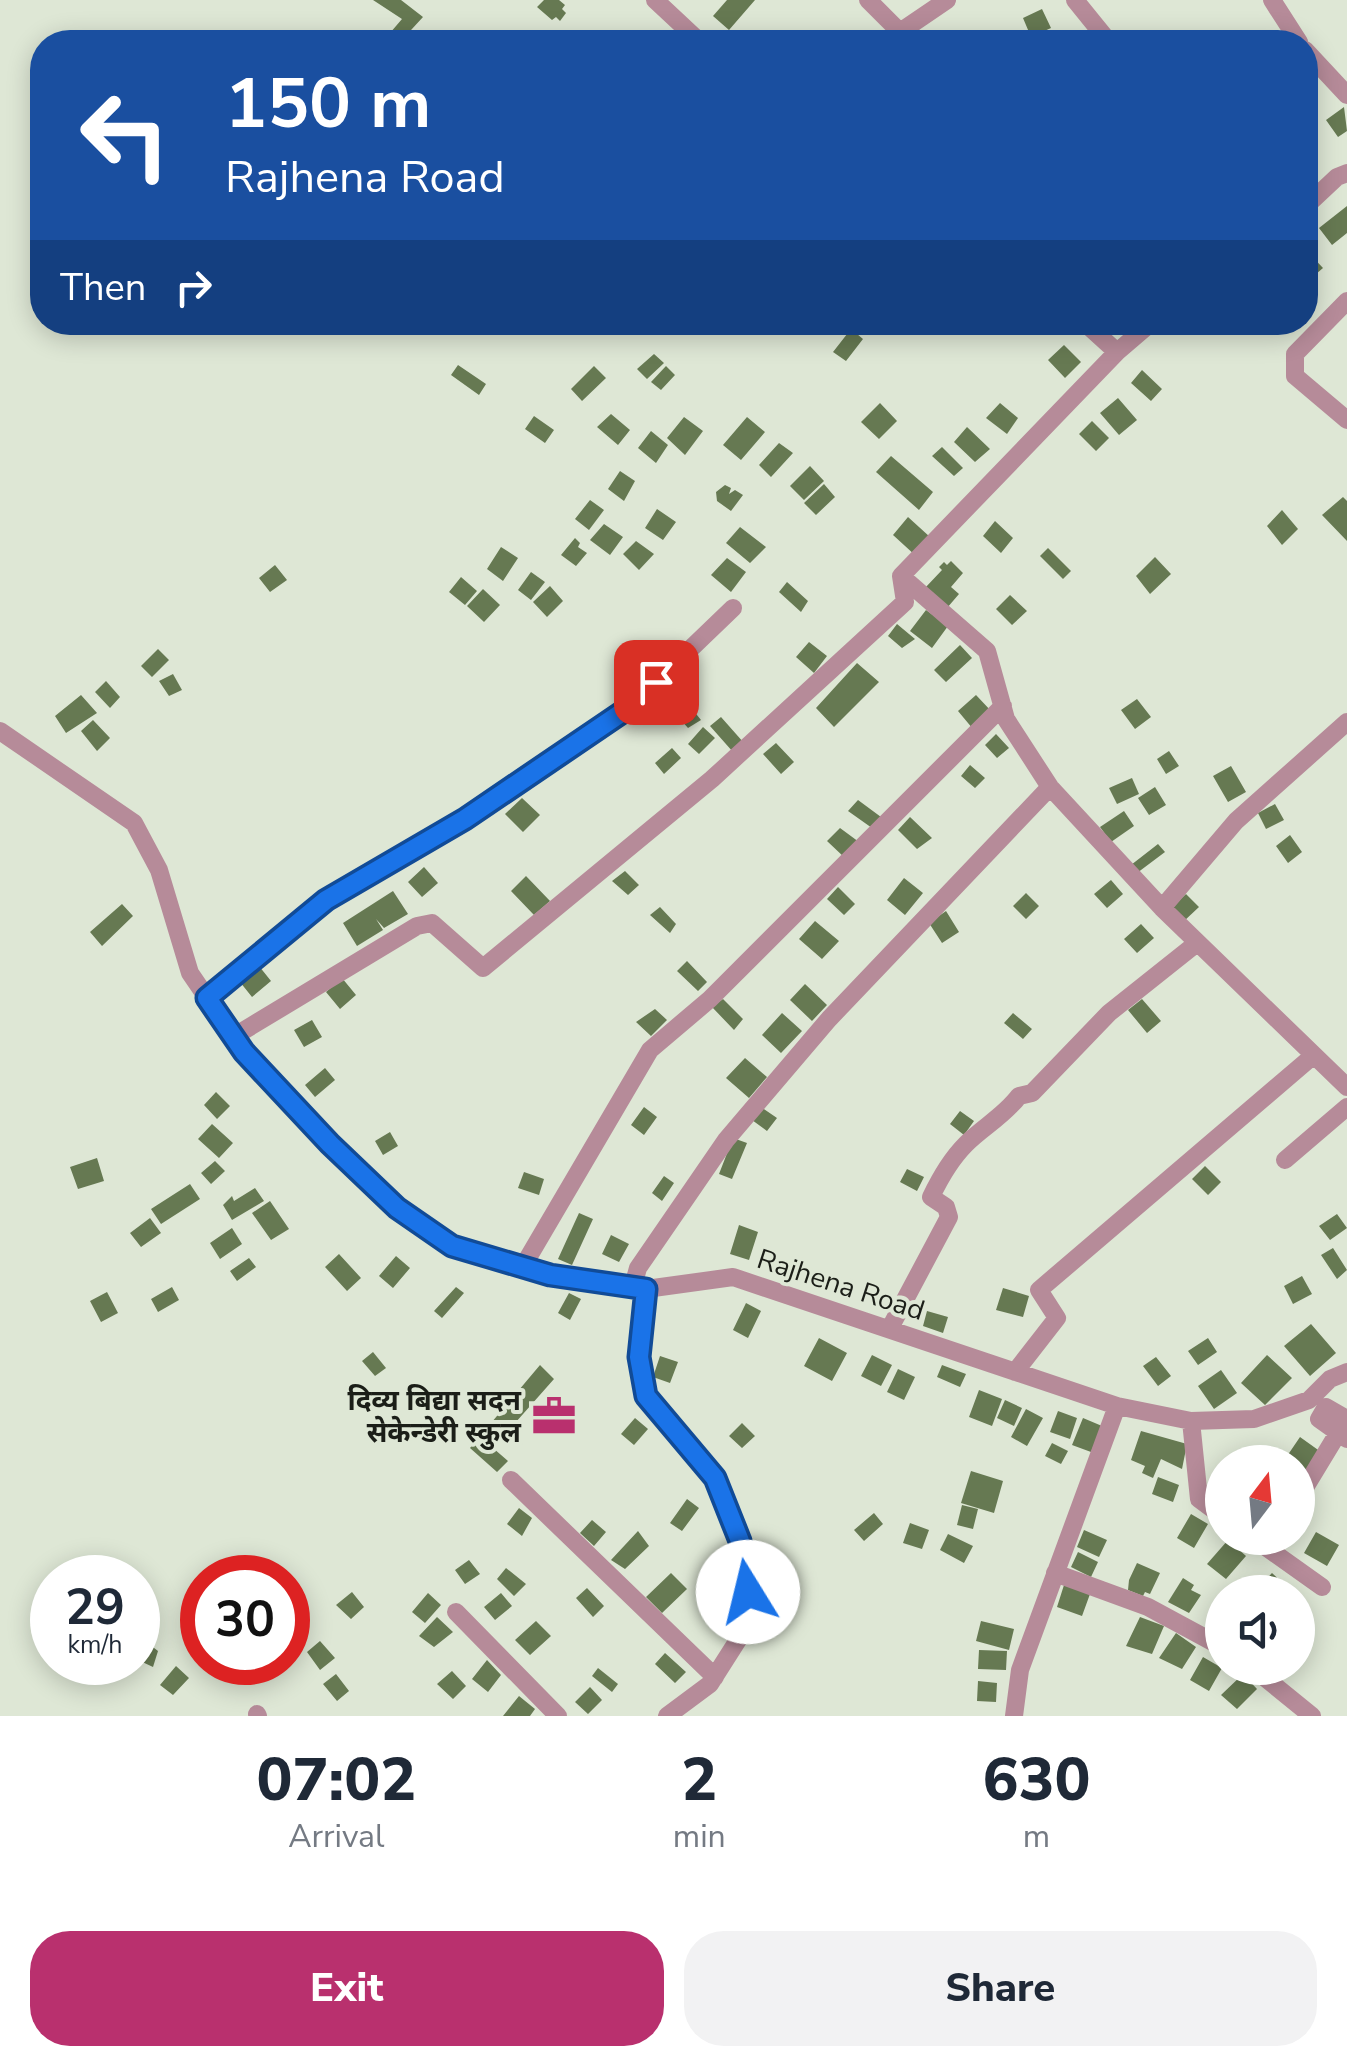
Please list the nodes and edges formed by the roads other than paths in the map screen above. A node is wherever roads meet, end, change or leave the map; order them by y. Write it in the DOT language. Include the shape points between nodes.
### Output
graph roads {
  1 [pos="654,0"];
  2 [pos="868,0"];
  3 [pos="948,0"];
  4 [pos="1075,0"];
  5 [pos="1272,0"];
  6 [pos="687,30"];
  7 [pos="893,30"];
  8 [pos="908,30"];
  9 [pos="1099,30"];
  10 [pos="1291,30"];
  11 [pos="1318,64"];
  12 [pos="1347,95"];
  13 [pos="1347,172"];
  14 [pos="1318,192"];
  15 [pos="1347,301"];
  16 [pos="1318,331"];
  17 [pos="1098,335"];
  18 [pos="1137,335"];
  19 [pos="1314,335"];
  20 [pos="1117,352"];
  21 [pos="1347,420"];
  22 [pos="901,576"];
  23 [pos="733,608"];
  24 [pos="1003,706"];
  25 [pos="1347,722"];
  26 [pos="0,732"];
  27 [pos="1050,787"];
  28 [pos="1162,908"];
  29 [pos="1197,943"];
  30 [pos="207,998"];
  31 [pos="233,1037"];
  32 [pos="1314,1055"];
  33 [pos="1347,1087"];
  34 [pos="1347,1107"];
  35 [pos="1285,1160"];
  36 [pos="522,1268"];
  37 [pos="640,1287"];
  38 [pos="890,1328"];
  39 [pos="1015,1372"];
  40 [pos="1347,1372"];
  41 [pos="1117,1406"];
  42 [pos="1331,1419"];
  43 [pos="1190,1421"];
  44 [pos="1315,1458"];
  45 [pos="512,1480"];
  46 [pos="1205,1503"];
  47 [pos="1282,1555"];
  48 [pos="1055,1573"];
  49 [pos="1322,1587"];
  50 [pos="456,1612"];
  51 [pos="1205,1638"];
  52 [pos="715,1677"];
  53 [pos="1274,1685"];
  54 [pos="558,1716"];
  55 [pos="666,1716"];
  56 [pos="1014,1716"];
  57 [pos="1312,1716"];
  1 -- 6 [label="street"];
  2 -- 7 [label="street"];
  3 -- 8 [label="street"];
  4 -- 9 [label="street"];
  5 -- 10 [label="street"];
  11 -- 12 [label="street"];
  13 -- 14 [label="street"];
  15 -- 16 [label="street"];
  17 -- 20 [label="street"];
  18 -- 20 [label="street"];
  19 -- 21 [label="street" via="1295,354 1295,376"];
  20 -- 22 [label="street"];
  22 -- 24 [label="street" via="987,651"];
  22 -- 31 [label="street" via="905,602 712,779 483,968 432,923 417,926"];
  23 -- 30 [label="street" via="630,707 465,819 326,900"];
  24 -- 27 [label="street"];
  24 -- 36 [label="street" via="710,999 650,1050"];
  25 -- 28 [label="street" via="1236,821"];
  26 -- 30 [label="street, Rajhena Road" via="134,823 159,870 190,973"];
  27 -- 28 [label="street"];
  27 -- 37 [label="street" via="726,1140 638,1268"];
  28 -- 29 [label="street"];
  29 -- 32 [label="street"];
  29 -- 38 [label="street" via="1109,1013 1032,1094 1018,1096 944,1169 931,1197 948,1216"];
  30 -- 31 [label="street, Rajhena Road"];
  31 -- 36 [label="street, Rajhena Road" via="397,1208 452,1246"];
  32 -- 33 [label="street"];
  32 -- 39 [label="street" via="1039,1290 1056,1318"];
  34 -- 35 [label="street"];
  36 -- 37 [label="street, Rajhena Road"];
  37 -- 38 [label="street, Rajhena Road" via="733,1277"];
  37 -- 52 [label="street" via="646,1396 715,1478 740,1541 748,1592 738,1640"];
  38 -- 39 [label="street, Rajhena Road"];
  39 -- 41 [label="street, Rajhena Road"];
  40 -- 42 [label="street" via="1330,1379"];
  41 -- 43 [label="street, Rajhena Road"];
  41 -- 48 [label="street"];
  42 -- 43 [label="street, Rajhena Road"];
  42 -- 44 [label="street"];
  43 -- 46 [label="street"];
  45 -- 52 [label="street"];
  47 -- 49 [label="street"];
  48 -- 51 [label="street" via="1148,1607"];
  48 -- 56 [label="street" via="1020,1670"];
  50 -- 54 [label="street"];
  52 -- 55 [label="street"];
  53 -- 57 [label="street"];
}
